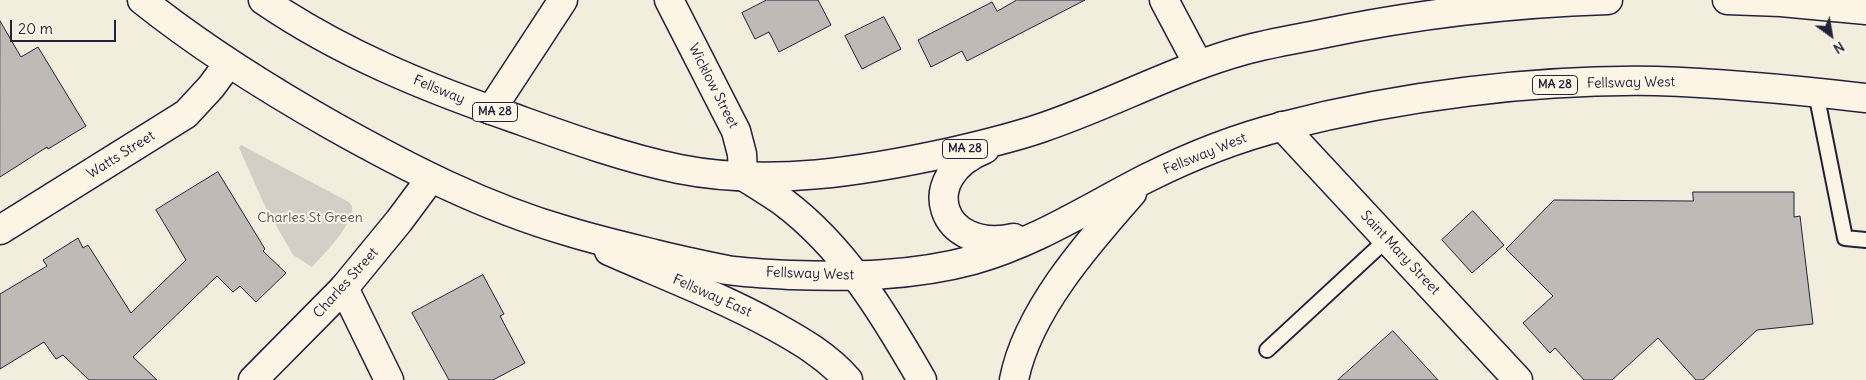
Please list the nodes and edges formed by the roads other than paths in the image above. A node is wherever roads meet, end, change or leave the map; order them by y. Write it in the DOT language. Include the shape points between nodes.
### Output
graph roads {
  1 [pos="142,0"];
  2 [pos="263,0"];
  3 [pos="563,0"];
  4 [pos="669,0"];
  5 [pos="1164,0"];
  6 [pos="1608,0"];
  7 [pos="1727,0"];
  8 [pos="1536,2"];
  9 [pos="1866,10"];
  10 [pos="228,64"];
  11 [pos="1198,64"];
  12 [pos="1816,93"];
  13 [pos="1866,98"];
  14 [pos="491,110"];
  15 [pos="1282,126"];
  16 [pos="1038,130"];
  17 [pos="743,176"];
  18 [pos="431,178"];
  19 [pos="1145,179"];
  20 [pos="0,230"];
  21 [pos="1048,230"];
  22 [pos="564,231"];
  23 [pos="1386,240"];
  24 [pos="1866,240"];
  25 [pos="856,276"];
  26 [pos="344,288"];
  27 [pos="1267,350"];
  28 [pos="253,380"];
  29 [pos="389,380"];
  30 [pos="848,380"];
  31 [pos="922,380"];
  32 [pos="1014,380"];
  33 [pos="1518,380"];
  1 -- 10 [label="main road, MA 28"];
  2 -- 14 [label="main road, Fellsway / MA 28" via="369,61"];
  3 -- 14 [label="main road"];
  4 -- 17 [label="main road, Wicklow Street" via="736,131"];
  5 -- 11 [label="main road"];
  6 -- 8 [label="main road, MA 28"];
  7 -- 9 [label="main road"];
  8 -- 11 [label="main road, MA 28" via="1370,24 1246,50"];
  10 -- 18 [label="main road, MA 28" via="319,118"];
  10 -- 20 [label="main road, Watts Street" via="186,114"];
  11 -- 16 [label="main road, MA 28"];
  12 -- 13 [label="main road, Fellsway West / MA 28"];
  12 -- 15 [label="main road, Fellsway West / MA 28" via="1786,88 1652,81 1573,84 1441,96"];
  12 -- 24 [label="lane" via="1845,238"];
  14 -- 17 [label="main road, Fellsway / MA 28" via="618,155 682,170"];
  15 -- 19 [label="main road, Fellsway West / MA 28" via="1220,145"];
  15 -- 23 [label="main road, Saint Mary Street"];
  16 -- 17 [label="main road, MA 28" via="887,165 822,173"];
  16 -- 21 [label="main road" via="982,151 960,164 945,187 944,207 954,225 974,238 1009,239"];
  17 -- 25 [label="main road" via="782,201 807,223"];
  18 -- 22 [label="main road, MA 28"];
  18 -- 26 [label="main road, Charles Street"];
  19 -- 21 [label="main road, Fellsway West / MA 28"];
  19 -- 32 [label="main road" via="1063,278 1026,340"];
  21 -- 25 [label="main road, Fellsway West / MA 28" via="968,261 921,270"];
  22 -- 25 [label="main road, Fellsway West / MA 28" via="732,270"];
  22 -- 30 [label="main road, Fellsway East" via="745,310 804,343"];
  23 -- 27 [label="lane"];
  23 -- 33 [label="main road, Saint Mary Street"];
  25 -- 31 [label="main road" via="887,320"];
  26 -- 28 [label="main road, Charles Street"];
  26 -- 29 [label="main road"];
}
